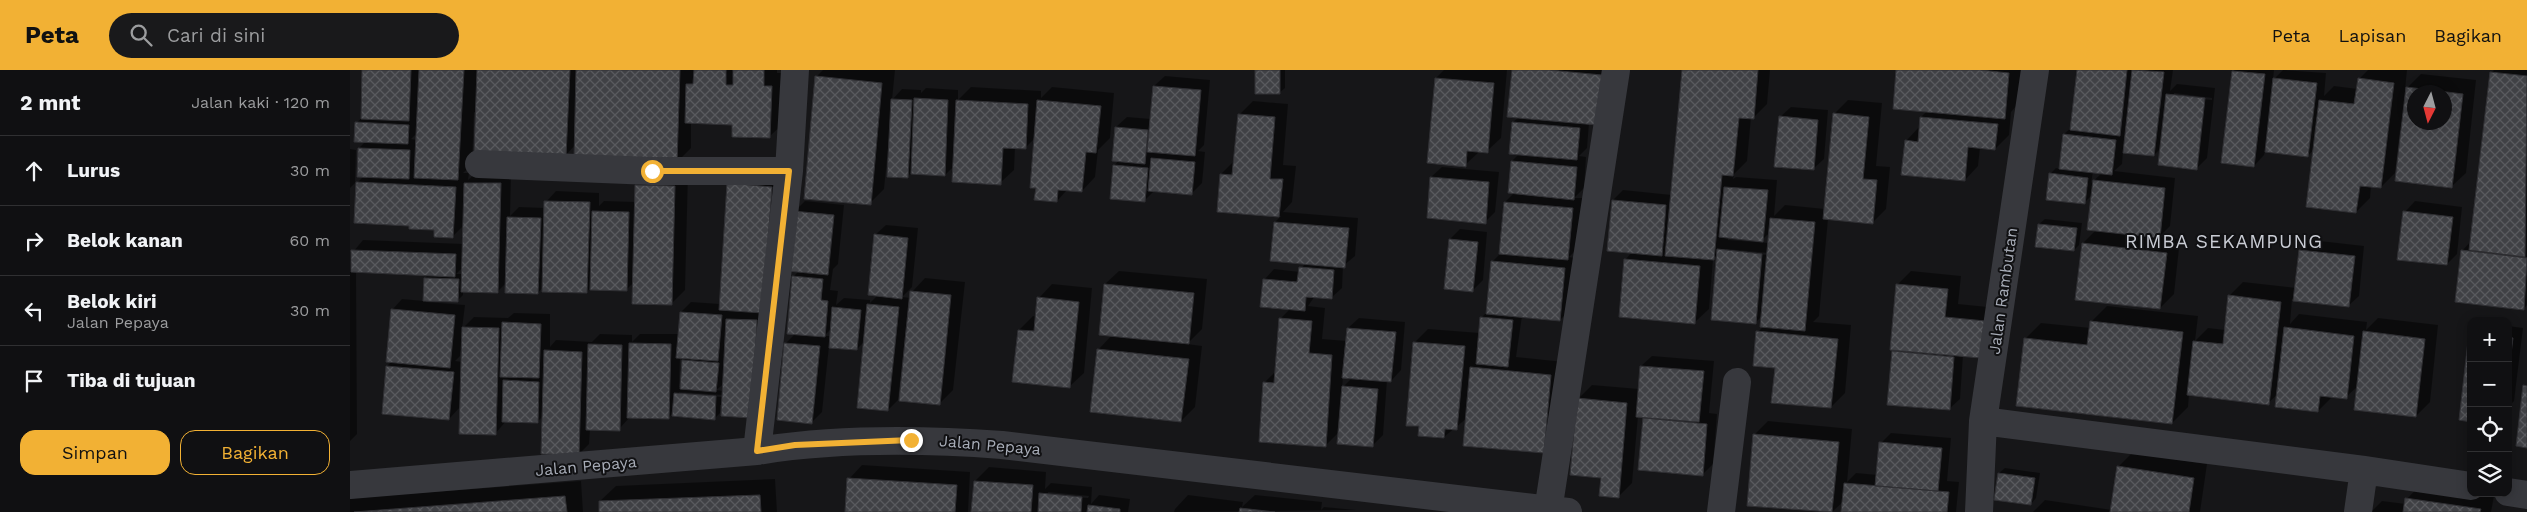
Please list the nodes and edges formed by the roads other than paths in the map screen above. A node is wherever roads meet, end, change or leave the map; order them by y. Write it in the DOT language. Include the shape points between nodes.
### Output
graph roads {
  1 [pos="795,70"];
  2 [pos="1616,70"];
  3 [pos="2036,70"];
  4 [pos="479,164"];
  5 [pos="789,171"];
  6 [pos="1737,382"];
  7 [pos="1983,421"];
  8 [pos="757,451"];
  9 [pos="2364,470"];
  10 [pos="350,485"];
  11 [pos="2467,485"];
  12 [pos="2512,492"];
  13 [pos="2527,494"];
  14 [pos="1558,511"];
  15 [pos="1721,512"];
  16 [pos="1979,512"];
  17 [pos="2358,512"];
  1 -- 5 [label="street"];
  2 -- 14 [label="street"];
  3 -- 7 [label="street, Jalan Rambutan"];
  4 -- 5 [label="street" via="652,171"];
  5 -- 8 [label="street"];
  6 -- 15 [label="street"];
  7 -- 9 [label="street"];
  7 -- 16 [label="street, Jalan Rambutan"];
  8 -- 10 [label="street, Jalan Pepaya"];
  8 -- 14 [label="street, Jalan Pepaya" via="795,445 911,440 1002,444"];
  9 -- 11 [label="street"];
  9 -- 17 [label="street"];
  12 -- 13 [label="street"];
}
